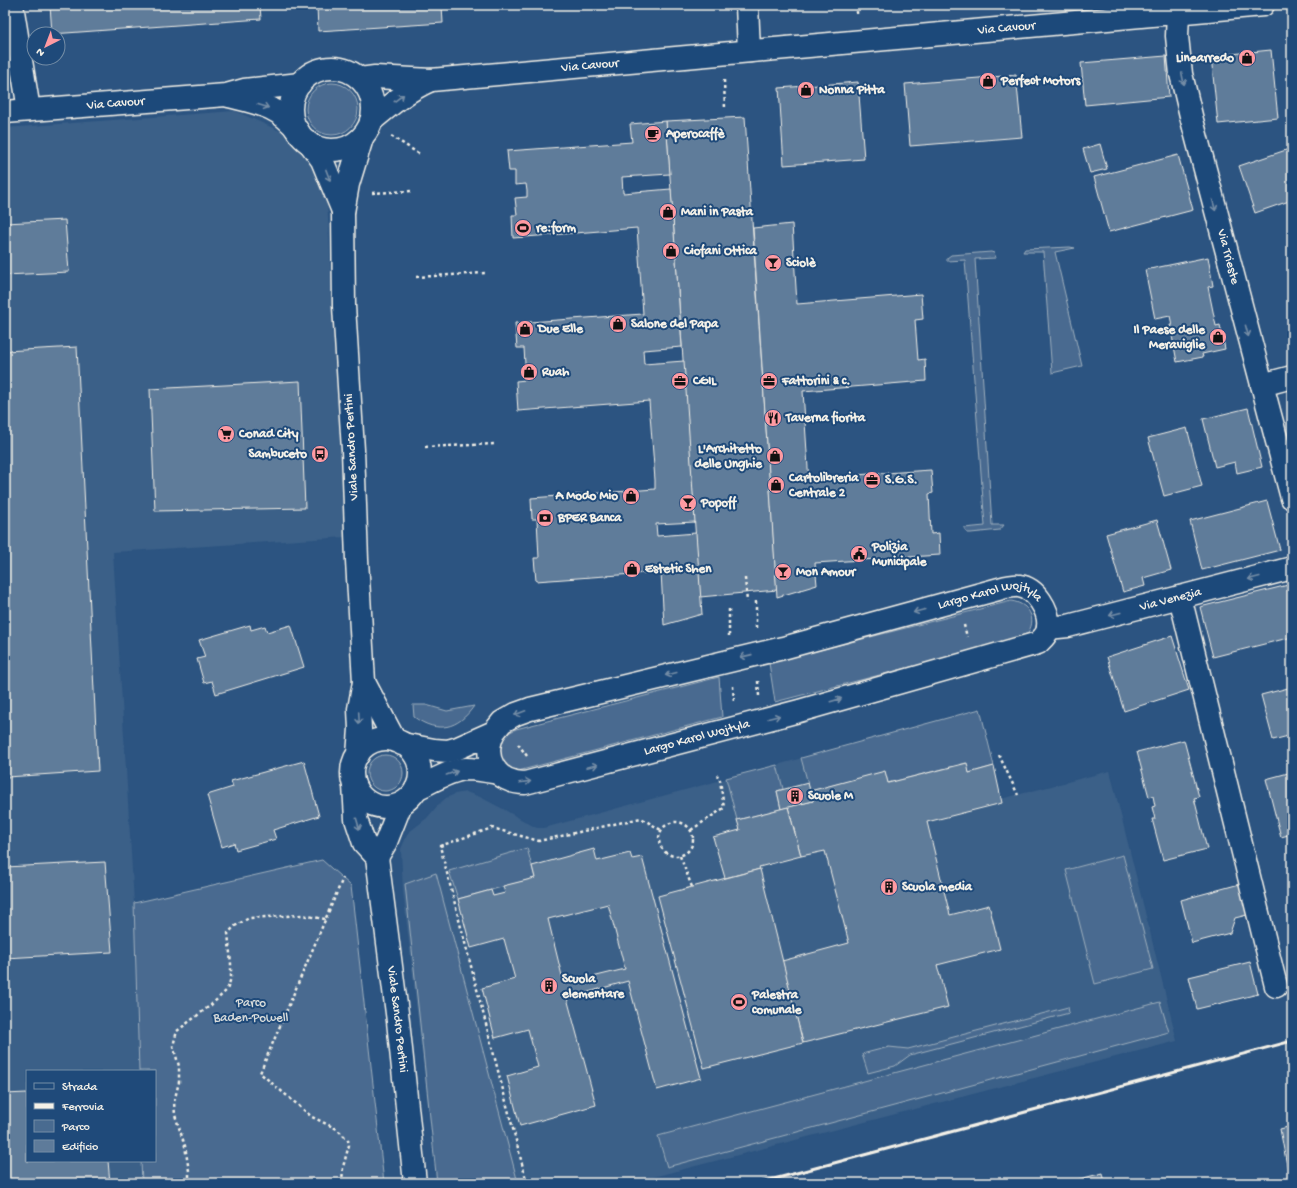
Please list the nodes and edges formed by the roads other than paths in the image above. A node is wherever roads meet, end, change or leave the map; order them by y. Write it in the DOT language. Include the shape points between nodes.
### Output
graph roads {
  1 [pos="12,5"];
  2 [pos="747,5"];
  3 [pos="1263,5"];
  4 [pos="1178,13"];
  5 [pos="749,51"];
  6 [pos="360,79"];
  7 [pos="431,80"];
  8 [pos="300,84"];
  9 [pos="226,95"];
  10 [pos="29,110"];
  11 [pos="5,112"];
  12 [pos="373,131"];
  13 [pos="305,138"];
  14 [pos="343,212"];
  15 [pos="1292,377"];
  16 [pos="1262,385"];
  17 [pos="1292,498"];
  18 [pos="1292,568"];
  19 [pos="1180,597"];
  20 [pos="1048,628"];
  21 [pos="364,682"];
  22 [pos="504,735"];
  23 [pos="398,742"];
  24 [pos="358,755"];
  25 [pos="498,773"];
  26 [pos="354,785"];
  27 [pos="416,789"];
  28 [pos="401,804"];
  29 [pos="377,857"];
  30 [pos="1276,986"];
  31 [pos="415,1183"];
  1 -- 10 [label="street"];
  2 -- 5 [label="street"];
  3 -- 4 [label="street, Via Cavour"];
  4 -- 5 [label="street, Via Cavour"];
  4 -- 16 [label="street, Via Trieste, one-way" via="1177,36 1183,81"];
  5 -- 7 [label="street, Via Cavour"];
  6 -- 7 [label="street, Via Cavour" via="375,77"];
  6 -- 8 [label="street" via="348,71 333,68 319,70"];
  6 -- 12 [label="street" via="372,98"];
  12 -- 7 [label="street, Via Cavour, one-way" via="403,95"];
  8 -- 9 [label="street, Via Cavour" via="244,90"];
  8 -- 13 [label="street" via="292,105 294,120"];
  9 -- 10 [label="street, Via Cavour"];
  9 -- 13 [label="street, Via Cavour, one-way" via="269,107 289,120"];
  10 -- 11 [label="street, Via Cavour"];
  12 -- 13 [label="street" via="342,149 318,147"];
  12 -- 14 [label="street, Viale Sandro Pertini" via="348,184"];
  13 -- 14 [label="street, Viale Sandro Pertini, one-way" via="322,160"];
  14 -- 21 [label="street, Viale Sandro Pertini" via="344,306"];
  15 -- 16 [label="street"];
  16 -- 17 [label="street, Via Trieste"];
  18 -- 19 [label="street, Via Venezia, one-way"];
  19 -- 20 [label="street, Via Venezia, one-way" via="1068,626"];
  19 -- 30 [label="street"];
  20 -- 22 [label="street, Largo Karol Wojtyla, one-way" via="1046,612 1034,595 1018,586 1006,587 783,648 530,709 502,722"];
  25 -- 20 [label="street, Largo Karol Wojtyla, one-way" via="512,782 525,783 799,711 1038,643"];
  21 -- 23 [label="street, Viale Sandro Pertini"];
  21 -- 24 [label="street, Viale Sandro Pertini, one-way" via="359,709"];
  22 -- 23 [label="street, Largo Karol Wojtyla" via="448,751"];
  22 -- 25 [label="street" via="491,739 489,753 493,767"];
  23 -- 24 [label="street" via="384,739 374,742 364,747"];
  23 -- 27 [label="street" via="416,758 419,779"];
  24 -- 26 [label="street" via="353,764"];
  27 -- 25 [label="street, Largo Karol Wojtyla, one-way" via="464,769"];
  26 -- 28 [label="street" via="365,800 373,804 382,807"];
  26 -- 29 [label="street, one-way" via="356,819 364,843"];
  27 -- 28 [label="street"];
  28 -- 29 [label="street" via="386,842"];
  29 -- 31 [label="street, Viale Sandro Pertini"];
}
